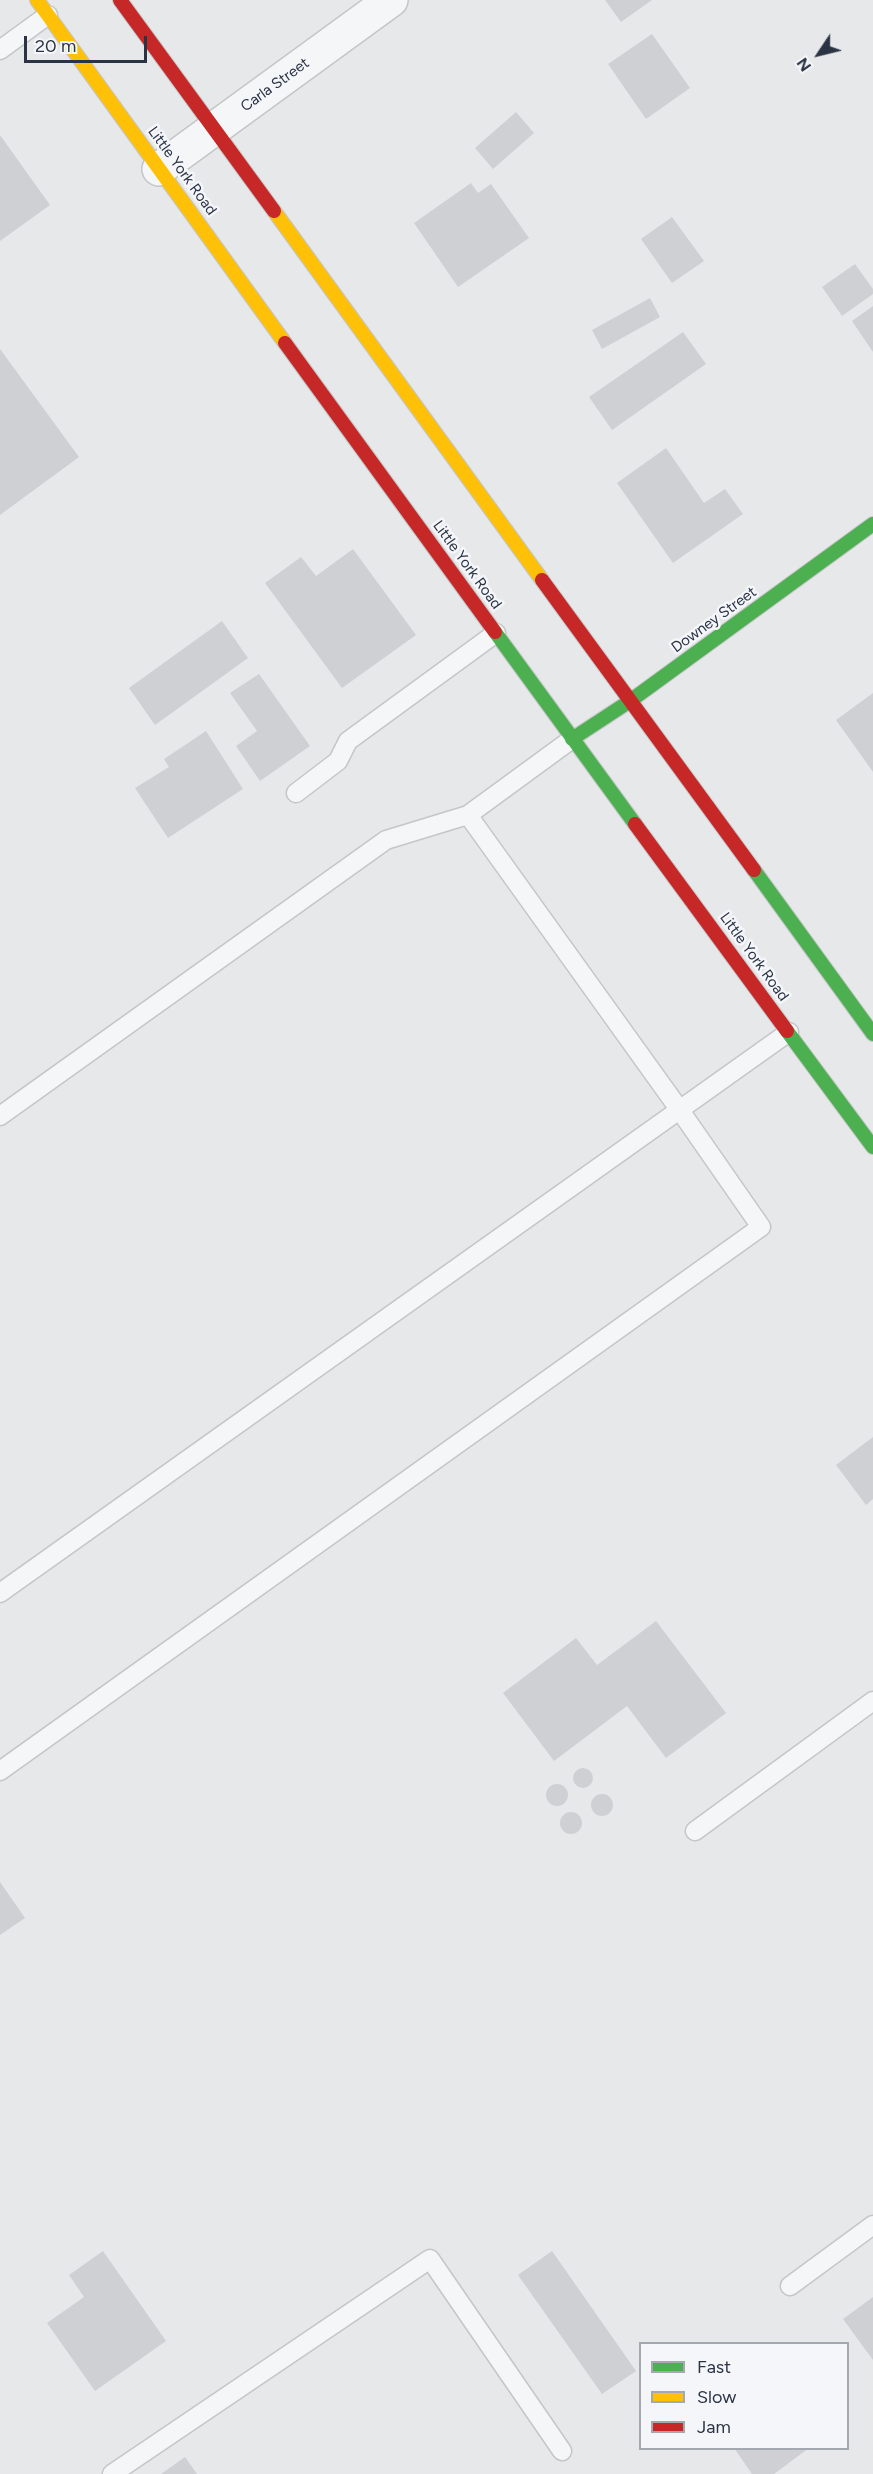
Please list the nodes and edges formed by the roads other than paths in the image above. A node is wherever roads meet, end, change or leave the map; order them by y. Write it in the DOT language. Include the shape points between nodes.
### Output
graph roads {
  1 [pos="37,0"];
  2 [pos="120,0"];
  3 [pos="391,0"];
  4 [pos="48,15"];
  5 [pos="0,50"];
  6 [pos="214,129"];
  7 [pos="159,169"];
  8 [pos="873,524"];
  9 [pos="496,633"];
  10 [pos="630,701"];
  11 [pos="572,739"];
  12 [pos="296,793"];
  13 [pos="468,815"];
  14 [pos="789,1032"];
  15 [pos="873,1034"];
  16 [pos="680,1109"];
  17 [pos="0,1116"];
  18 [pos="873,1147"];
  19 [pos="0,1593"];
  20 [pos="873,1701"];
  21 [pos="0,1771"];
  22 [pos="695,1831"];
  23 [pos="873,2225"];
  24 [pos="790,2286"];
  25 [pos="562,2451"];
  26 [pos="112,2474"];
  1 -- 4 [label="main road, Little York Road"];
  2 -- 6 [label="main road"];
  3 -- 6 [label="street, Carla Street"];
  4 -- 5 [label="lane"];
  4 -- 7 [label="main road, Little York Road"];
  6 -- 7 [label="street, Carla Street"];
  6 -- 10 [label="main road"];
  7 -- 9 [label="main road, Little York Road"];
  8 -- 10 [label="main road, Downey Street"];
  9 -- 11 [label="main road, Little York Road"];
  9 -- 12 [label="lane" via="348,741 338,761"];
  10 -- 11 [label="main road, Downey Street"];
  10 -- 15 [label="main road"];
  11 -- 13 [label="lane"];
  11 -- 14 [label="main road, Little York Road"];
  13 -- 16 [label="lane"];
  13 -- 17 [label="lane" via="386,840"];
  14 -- 16 [label="lane"];
  14 -- 18 [label="main road, Little York Road"];
  16 -- 19 [label="lane"];
  16 -- 21 [label="lane" via="761,1227"];
  20 -- 22 [label="lane"];
  23 -- 24 [label="lane"];
  25 -- 26 [label="lane" via="430,2259"];
}
